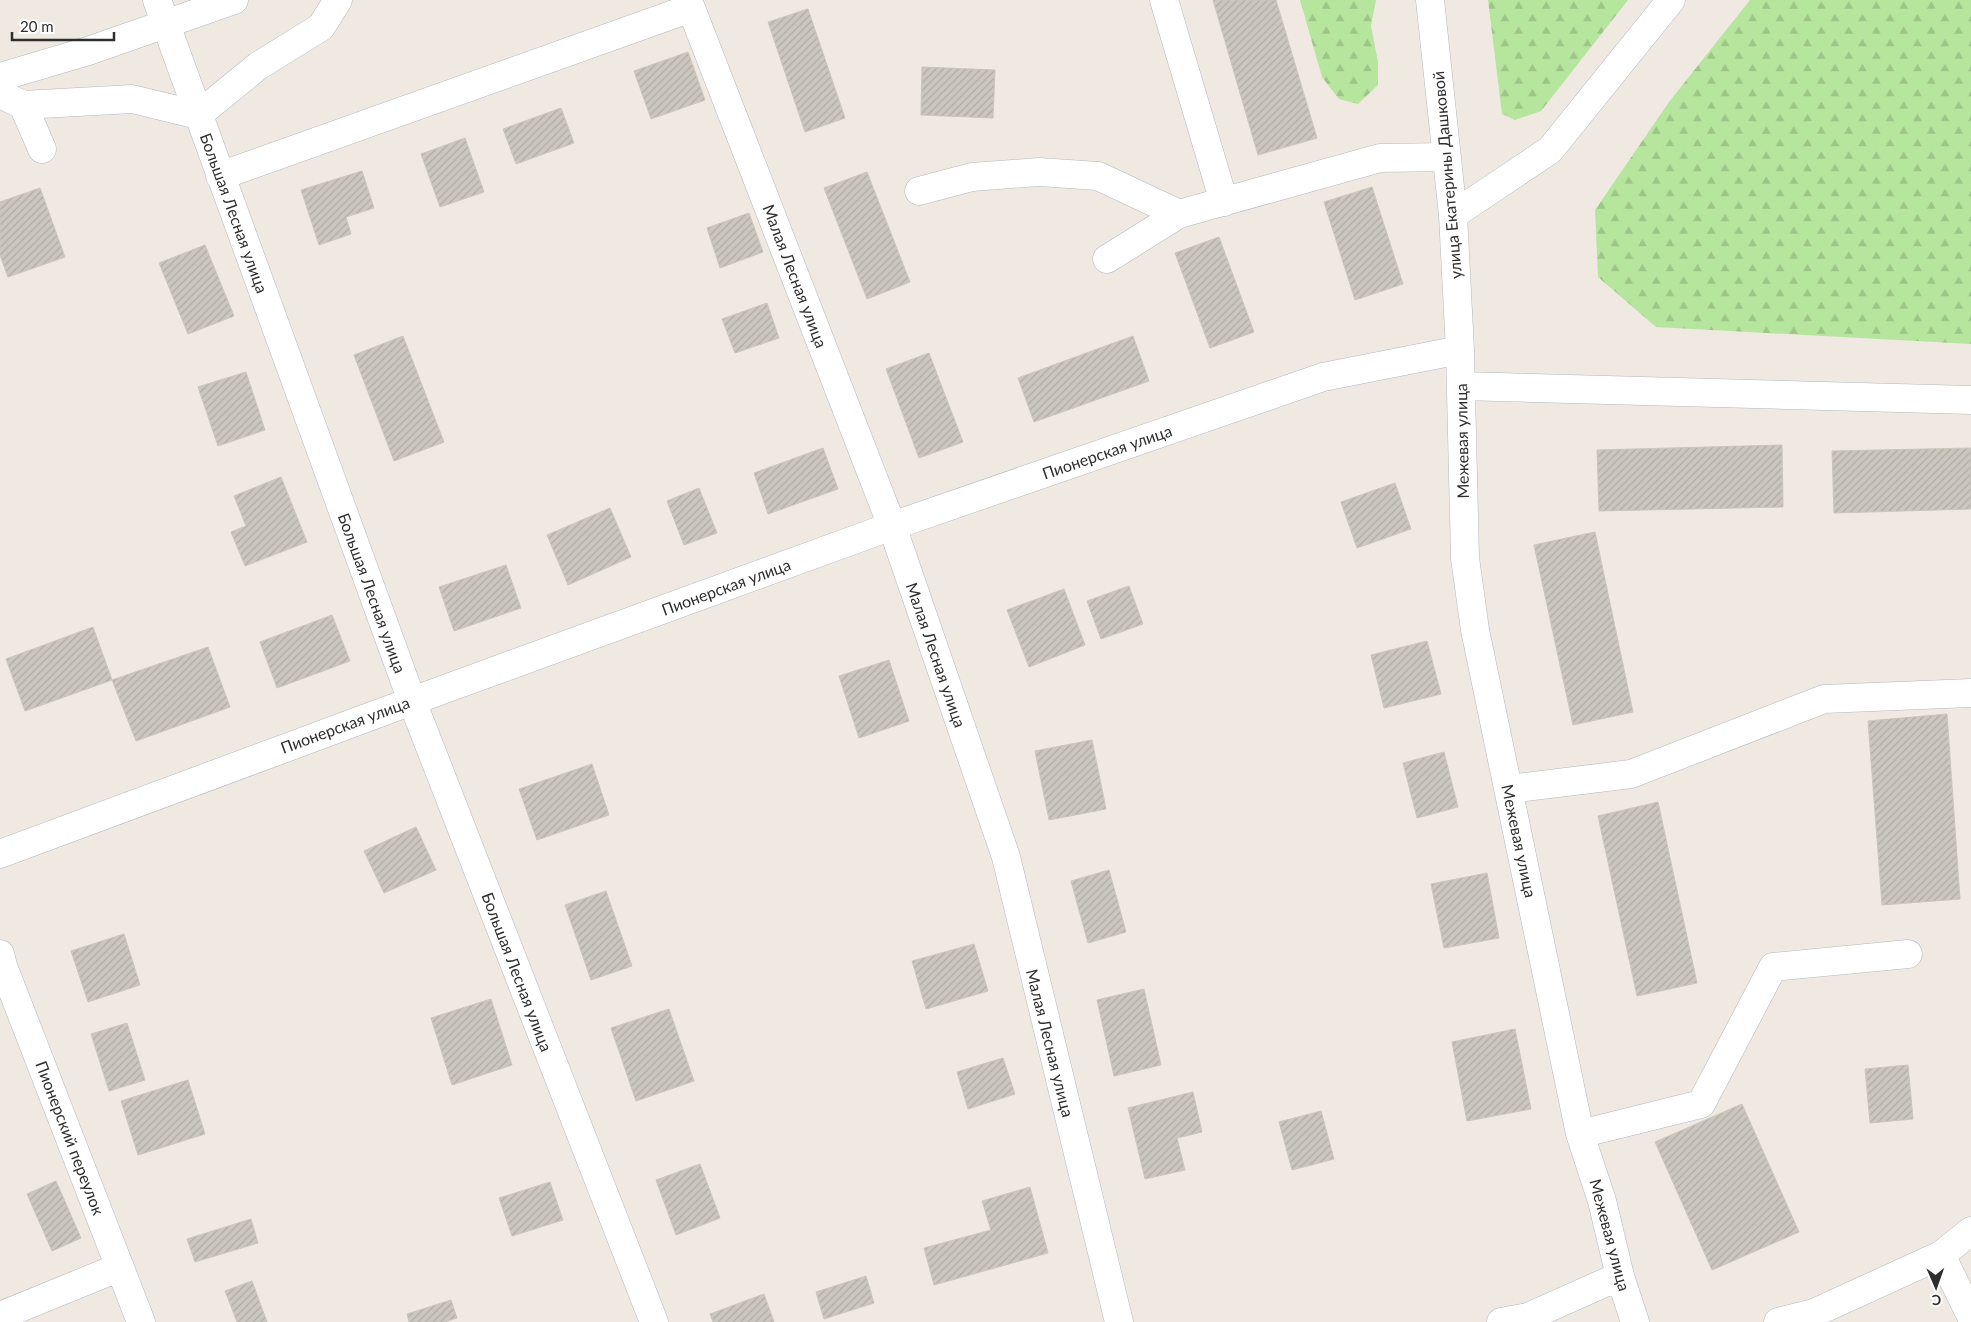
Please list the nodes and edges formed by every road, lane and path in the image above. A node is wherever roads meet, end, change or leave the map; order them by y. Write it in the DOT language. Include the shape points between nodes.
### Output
graph roads {
  1 [pos="234,0"];
  2 [pos="338,0"];
  3 [pos="1164,0"];
  4 [pos="1430,0"];
  5 [pos="1670,0"];
  6 [pos="161,12"];
  7 [pos="0,77"];
  8 [pos="12,100"];
  9 [pos="198,115"];
  10 [pos="42,149"];
  11 [pos="1447,157"];
  12 [pos="220,176"];
  13 [pos="919,190"];
  14 [pos="1224,202"];
  15 [pos="1179,214"];
  16 [pos="1453,215"];
  17 [pos="1107,259"];
  18 [pos="1460,350"];
  19 [pos="1461,386"];
  20 [pos="1971,400"];
  21 [pos="892,526"];
  22 [pos="1971,693"];
  23 [pos="412,701"];
  24 [pos="1508,789"];
  25 [pos="0,854"];
  26 [pos="0,954"];
  27 [pos="1908,954"];
  28 [pos="1580,1134"];
  29 [pos="1971,1231"];
  30 [pos="1941,1255"];
  31 [pos="120,1267"];
  32 [pos="1620,1276"];
  33 [pos="0,1316"];
  34 [pos="1971,1316"];
  35 [pos="1816,1317"];
  36 [pos="141,1322"];
  37 [pos="654,1322"];
  38 [pos="1119,1322"];
  39 [pos="1501,1322"];
  40 [pos="1635,1322"];
  41 [pos="1778,1322"];
  1 -- 6 [label="street"];
  2 -- 9 [label="street" via="322,27 258,66"];
  3 -- 14 [label="street"];
  4 -- 11 [label="street, улица Екатерины Дашковой"];
  5 -- 16 [label="street" via="1550,150"];
  6 -- 7 [label="street" via="88,51"];
  6 -- 9 [label="street, Большая Лесная улица"];
  8 -- 9 [label="street" via="132,99"];
  8 -- 10 [label="street"];
  9 -- 12 [label="street, Большая Лесная улица"];
  11 -- 14 [label="street" via="1380,158"];
  11 -- 16 [label="street, улица Екатерины Дашковой"];
  12 -- 21 [label="street, Малая Лесная улица" via="691,8"];
  12 -- 23 [label="street, Большая Лесная улица"];
  13 -- 15 [label="street" via="972,177 1039,172 1098,176"];
  14 -- 15 [label="street"];
  15 -- 17 [label="street"];
  16 -- 18 [label="street, улица Екатерины Дашковой"];
  18 -- 19 [label="street, Межевая улица"];
  18 -- 21 [label="street, Пионерская улица" via="1322,377"];
  19 -- 20 [label="street"];
  19 -- 24 [label="street, Межевая улица" via="1465,558 1475,630"];
  21 -- 23 [label="street, Пионерская улица"];
  21 -- 38 [label="street, Малая Лесная улица" via="1006,858"];
  22 -- 24 [label="street" via="1824,699 1631,774"];
  23 -- 25 [label="street, Пионерская улица"];
  23 -- 37 [label="street, Большая Лесная улица"];
  24 -- 28 [label="street, Межевая улица"];
  26 -- 31 [label="street, Пионерский переулок"];
  27 -- 28 [label="street" via="1773,967 1701,1104"];
  28 -- 32 [label="street, Межевая улица" via="1602,1201"];
  29 -- 30 [label="street"];
  30 -- 34 [label="street"];
  30 -- 35 [label="street"];
  31 -- 33 [label="street"];
  31 -- 36 [label="street, Пионерский переулок"];
  32 -- 39 [label="street" via="1528,1317"];
  32 -- 40 [label="street, Межевая улица"];
  35 -- 41 [label="street"];
}
